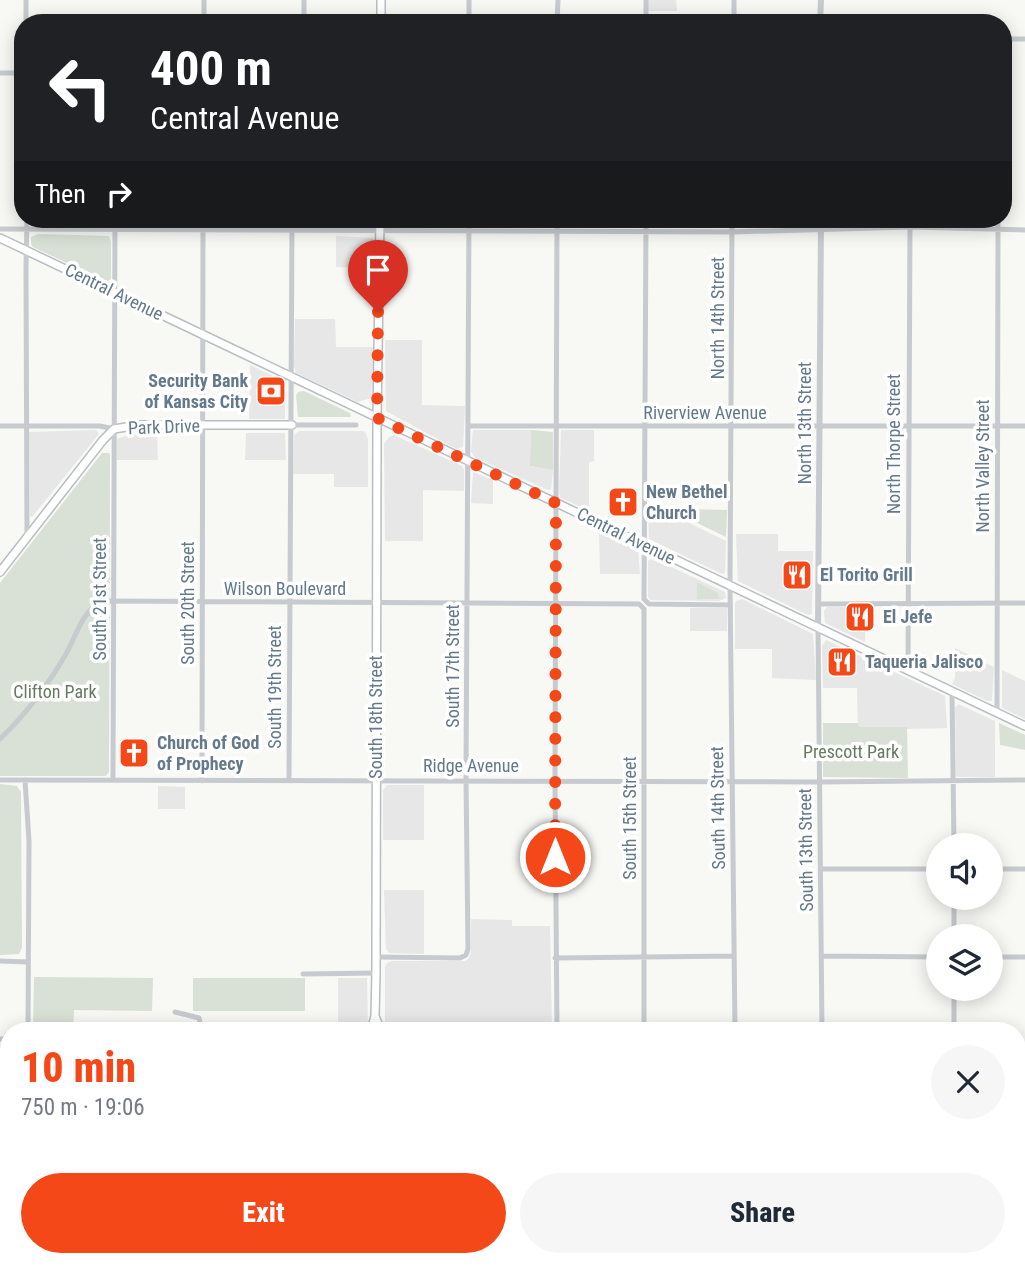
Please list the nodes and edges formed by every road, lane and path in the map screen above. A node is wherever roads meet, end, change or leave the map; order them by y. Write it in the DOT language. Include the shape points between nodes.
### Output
graph roads {
  1 [pos="732,228"];
  2 [pos="910,228"];
  3 [pos="998,228"];
  4 [pos="0,229"];
  5 [pos="28,229"];
  6 [pos="115,229"];
  7 [pos="203,230"];
  8 [pos="292,230"];
  9 [pos="380,230"];
  10 [pos="469,230"];
  11 [pos="557,230"];
  12 [pos="821,230"];
  13 [pos="1025,230"];
  14 [pos="646,231"];
  15 [pos="732,232"];
  16 [pos="0,238"];
  17 [pos="27,250"];
  18 [pos="114,292"];
  19 [pos="203,334"];
  20 [pos="291,377"];
  21 [pos="377,418"];
  22 [pos="202,425"];
  23 [pos="292,425"];
  24 [pos="356,425"];
  25 [pos="0,426"];
  26 [pos="26,426"];
  27 [pos="468,426"];
  28 [pos="556,426"];
  29 [pos="908,426"];
  30 [pos="996,426"];
  31 [pos="1025,426"];
  32 [pos="645,427"];
  33 [pos="732,427"];
  34 [pos="819,427"];
  35 [pos="114,429"];
  36 [pos="467,461"];
  37 [pos="556,503"];
  38 [pos="27,540"];
  39 [pos="644,545"];
  40 [pos="0,572"];
  41 [pos="730,585"];
  42 [pos="114,601"];
  43 [pos="202,603"];
  44 [pos="290,603"];
  45 [pos="377,603"];
  46 [pos="909,603"];
  47 [pos="997,603"];
  48 [pos="1025,603"];
  49 [pos="467,604"];
  50 [pos="555,604"];
  51 [pos="643,604"];
  52 [pos="818,604"];
  53 [pos="730,605"];
  54 [pos="818,628"];
  55 [pos="908,669"];
  56 [pos="952,691"];
  57 [pos="997,713"];
  58 [pos="1025,726"];
  59 [pos="0,739"];
  60 [pos="466,779"];
  61 [pos="0,780"];
  62 [pos="25,780"];
  63 [pos="113,780"];
  64 [pos="289,780"];
  65 [pos="376,780"];
  66 [pos="1025,780"];
  67 [pos="202,781"];
  68 [pos="555,781"];
  69 [pos="644,781"];
  70 [pos="732,781"];
  71 [pos="953,781"];
  72 [pos="820,782"];
  73 [pos="954,833"];
  74 [pos="821,869"];
  75 [pos="926,869"];
  76 [pos="1003,869"];
  77 [pos="1025,869"];
  78 [pos="734,956"];
  79 [pos="821,956"];
  80 [pos="376,957"];
  81 [pos="926,957"];
  82 [pos="1003,957"];
  83 [pos="1025,957"];
  84 [pos="555,958"];
  85 [pos="643,958"];
  86 [pos="0,961"];
  87 [pos="28,961"];
  88 [pos="376,973"];
  89 [pos="303,974"];
  90 [pos="954,1001"];
  91 [pos="175,1012"];
  92 [pos="375,1016"];
  93 [pos="28,1022"];
  94 [pos="200,1022"];
  95 [pos="373,1022"];
  96 [pos="377,1022"];
  97 [pos="558,1022"];
  98 [pos="644,1022"];
  99 [pos="735,1022"];
  100 [pos="822,1022"];
  101 [pos="954,1022"];
  1 -- 15 [label="street, North 14th Street"];
  2 -- 3 [label="street"];
  2 -- 12 [label="street"];
  2 -- 29 [label="street, North Thorpe Street"];
  3 -- 13 [label="street"];
  3 -- 30 [label="street, North Valley Street"];
  4 -- 5 [label="street"];
  5 -- 6 [label="street"];
  5 -- 17 [label="street"];
  6 -- 7 [label="street"];
  6 -- 18 [label="street, South 21st Street"];
  7 -- 8 [label="street"];
  7 -- 19 [label="street, South 20th Street"];
  8 -- 9 [label="street"];
  8 -- 20 [label="street, South 19th Street"];
  9 -- 10 [label="street"];
  9 -- 21 [label="main road, South 18th Street"];
  10 -- 11 [label="street"];
  10 -- 27 [label="street, South 17th Street"];
  11 -- 14 [label="street"];
  11 -- 28 [label="street"];
  12 -- 15 [label="street"];
  12 -- 34 [label="street, North 13th Street"];
  14 -- 15 [label="street"];
  14 -- 32 [label="street, South 15th Street"];
  15 -- 33 [label="street, North 14th Street"];
  16 -- 17 [label="main road, Central Avenue"];
  17 -- 18 [label="main road, Central Avenue"];
  17 -- 26 [label="street"];
  18 -- 19 [label="main road, Central Avenue"];
  18 -- 35 [label="street, South 21st Street"];
  19 -- 20 [label="main road, Central Avenue"];
  19 -- 22 [label="street, South 20th Street"];
  20 -- 21 [label="main road, Central Avenue"];
  20 -- 23 [label="street, South 19th Street"];
  21 -- 36 [label="main road, Central Avenue"];
  21 -- 45 [label="main road, South 18th Street"];
  22 -- 23 [label="main road, Park Drive"];
  22 -- 35 [label="main road, Park Drive"];
  22 -- 43 [label="street, South 20th Street"];
  23 -- 24 [label="street, Park Drive"];
  23 -- 44 [label="street, South 19th Street"];
  25 -- 26 [label="street"];
  26 -- 35 [label="street"];
  26 -- 38 [label="street"];
  27 -- 28 [label="street, Riverview Avenue"];
  27 -- 36 [label="street, South 17th Street"];
  28 -- 32 [label="street, Riverview Avenue"];
  28 -- 37 [label="street"];
  29 -- 30 [label="street, Riverview Avenue"];
  29 -- 34 [label="street, Riverview Avenue"];
  29 -- 46 [label="street, North Thorpe Street"];
  30 -- 31 [label="street, Riverview Avenue"];
  30 -- 47 [label="street, North Valley Street"];
  32 -- 33 [label="street, Riverview Avenue"];
  32 -- 39 [label="street, South 15th Street"];
  33 -- 34 [label="street, Riverview Avenue"];
  33 -- 41 [label="street, North 14th Street"];
  34 -- 52 [label="street, North 13th Street"];
  35 -- 38 [label="main road, Park Drive"];
  35 -- 42 [label="street, South 21st Street"];
  36 -- 37 [label="main road, Central Avenue"];
  36 -- 49 [label="street, South 17th Street"];
  37 -- 39 [label="main road, Central Avenue"];
  37 -- 50 [label="street"];
  38 -- 40 [label="main road, Park Drive"];
  39 -- 41 [label="main road, Central Avenue"];
  39 -- 51 [label="street, South 15th Street"];
  41 -- 53 [label="street, South 14th Street"];
  41 -- 54 [label="main road, Central Avenue"];
  42 -- 43 [label="street, Wilson Boulevard"];
  42 -- 59 [label="street, Wilson Boulevard" via="102,601 83,618 54,672 23,717"];
  42 -- 63 [label="street, South 21st Street"];
  43 -- 44 [label="street, Wilson Boulevard"];
  43 -- 67 [label="street, South 20th Street"];
  44 -- 45 [label="street, Wilson Boulevard"];
  44 -- 64 [label="street, South 19th Street"];
  45 -- 49 [label="street, Wilson Boulevard"];
  45 -- 65 [label="main road, South 18th Street"];
  46 -- 47 [label="street"];
  46 -- 52 [label="street"];
  46 -- 55 [label="street, North Thorpe Street"];
  47 -- 48 [label="street"];
  47 -- 57 [label="street, North Valley Street"];
  49 -- 50 [label="street, Wilson Boulevard"];
  49 -- 60 [label="street, South 17th Street"];
  50 -- 51 [label="street, Wilson Boulevard"];
  50 -- 68 [label="street"];
  51 -- 53 [label="street, Wilson Boulevard"];
  51 -- 69 [label="street, South 15th Street"];
  52 -- 54 [label="street, North 13th Street"];
  53 -- 70 [label="street, South 14th Street"];
  54 -- 55 [label="main road, Central Avenue"];
  54 -- 72 [label="street, South 13th Street"];
  55 -- 56 [label="main road, Central Avenue"];
  56 -- 57 [label="main road, Central Avenue"];
  56 -- 71 [label="street"];
  57 -- 58 [label="main road, Central Avenue"];
  60 -- 65 [label="street, Ridge Avenue"];
  60 -- 68 [label="street, Ridge Avenue"];
  60 -- 80 [label="street, South 17th Street" via="466,955"];
  61 -- 62 [label="street, Ridge Avenue"];
  62 -- 63 [label="street, Ridge Avenue"];
  62 -- 87 [label="street"];
  63 -- 67 [label="street, Ridge Avenue"];
  64 -- 65 [label="street, Ridge Avenue"];
  64 -- 67 [label="street, Ridge Avenue"];
  65 -- 80 [label="main road, South 18th Street"];
  66 -- 71 [label="street, Ridge Avenue"];
  68 -- 69 [label="street, Ridge Avenue"];
  68 -- 84 [label="street"];
  69 -- 70 [label="street, Ridge Avenue"];
  69 -- 85 [label="street, South 15th Street"];
  70 -- 72 [label="street, Ridge Avenue"];
  70 -- 78 [label="street, South 14th Street"];
  71 -- 72 [label="street, Ridge Avenue"];
  71 -- 73 [label="street"];
  72 -- 74 [label="street, South 13th Street"];
  74 -- 75 [label="street"];
  74 -- 79 [label="street, South 13th Street"];
  76 -- 77 [label="street"];
  78 -- 85 [label="street"];
  78 -- 99 [label="street, South 14th Street"];
  79 -- 81 [label="street"];
  79 -- 100 [label="street, South 13th Street"];
  80 -- 88 [label="main road, South 18th Street"];
  82 -- 83 [label="street"];
  84 -- 85 [label="street"];
  84 -- 97 [label="street"];
  85 -- 98 [label="street, South 15th Street"];
  86 -- 87 [label="street"];
  87 -- 93 [label="street"];
  88 -- 89 [label="street"];
  88 -- 92 [label="main road, South 18th Street"];
  90 -- 101 [label="street"];
  91 -- 94 [label="street"];
  92 -- 95 [label="main road, South 18th Street"];
  92 -- 96 [label="main road, South 18th Street"];
}
